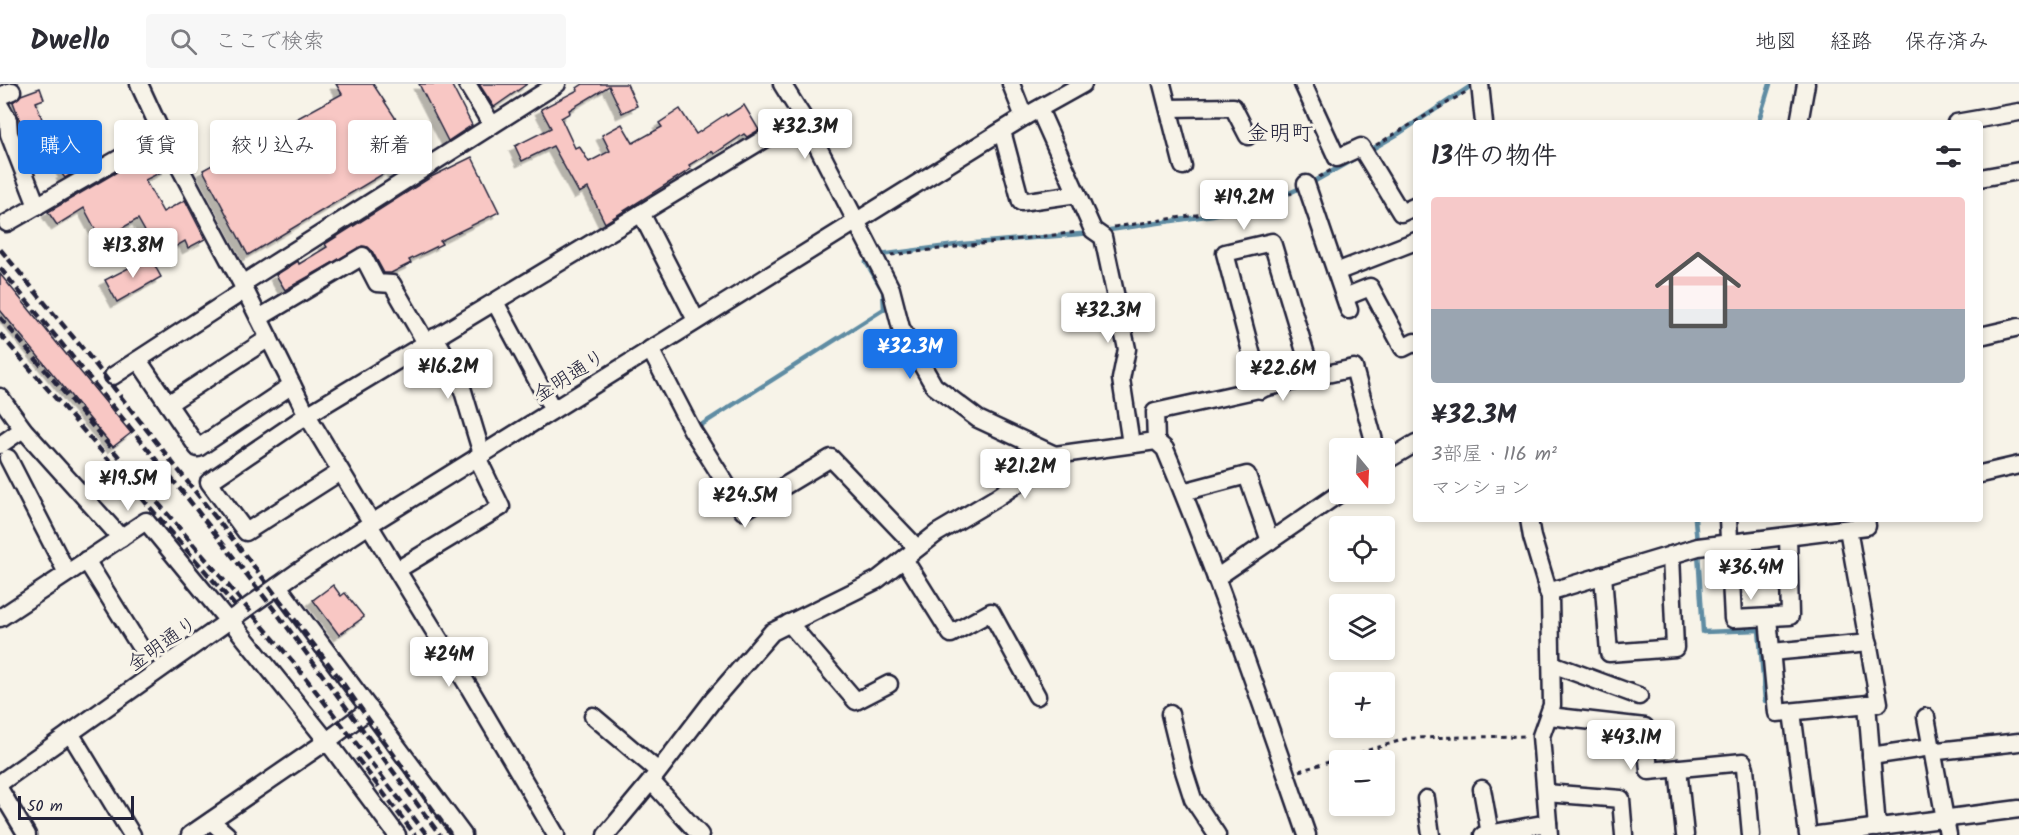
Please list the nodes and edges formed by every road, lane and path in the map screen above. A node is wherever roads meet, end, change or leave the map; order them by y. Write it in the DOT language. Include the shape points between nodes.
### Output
graph roads {
  1 [pos="139,84"];
  2 [pos="467,84"];
  3 [pos="557,84"];
  4 [pos="782,84"];
  5 [pos="1011,84"];
  6 [pos="1083,84"];
  7 [pos="1162,84"];
  8 [pos="1304,84"];
  9 [pos="1806,84"];
  10 [pos="1475,87"];
  11 [pos="0,106"];
  12 [pos="1169,108"];
  13 [pos="2019,111"];
  14 [pos="1031,113"];
  15 [pos="802,116"];
  16 [pos="156,120"];
  17 [pos="1419,120"];
  18 [pos="1483,120"];
  19 [pos="1800,120"];
  20 [pos="1972,120"];
  21 [pos="1413,123"];
  22 [pos="492,125"];
  23 [pos="1002,131"];
  24 [pos="1248,136"];
  25 [pos="1364,152"];
  26 [pos="114,162"];
  27 [pos="1183,166"];
  28 [pos="1334,169"];
  29 [pos="2019,171"];
  30 [pos="183,174"];
  31 [pos="1983,177"];
  32 [pos="1306,184"];
  33 [pos="1077,194"];
  34 [pos="37,206"];
  35 [pos="1413,207"];
  36 [pos="641,213"];
  37 [pos="856,222"];
  38 [pos="7,223"];
  39 [pos="1094,230"];
  40 [pos="1413,242"];
  41 [pos="874,257"];
  42 [pos="1336,272"];
  43 [pos="243,287"];
  44 [pos="495,302"];
  45 [pos="259,318"];
  46 [pos="696,320"];
  47 [pos="2019,327"];
  48 [pos="1983,335"];
  49 [pos="269,338"];
  50 [pos="430,340"];
  51 [pos="1413,343"];
  52 [pos="650,349"];
  53 [pos="138,360"];
  54 [pos="113,376"];
  55 [pos="1313,378"];
  56 [pos="292,385"];
  57 [pos="1261,390"];
  58 [pos="0,397"];
  59 [pos="168,404"];
  60 [pos="553,410"];
  61 [pos="307,415"];
  62 [pos="23,429"];
  63 [pos="1373,438"];
  64 [pos="1156,441"];
  65 [pos="1131,444"];
  66 [pos="1413,445"];
  67 [pos="4,451"];
  68 [pos="480,455"];
  69 [pos="1055,455"];
  70 [pos="1395,455"];
  71 [pos="2019,465"];
  72 [pos="340,472"];
  73 [pos="1983,473"];
  74 [pos="1183,492"];
  75 [pos="1329,501"];
  76 [pos="1530,522"];
  77 [pos="1728,522"];
  78 [pos="1866,522"];
  79 [pos="370,524"];
  80 [pos="1848,529"];
  81 [pos="1788,536"];
  82 [pos="121,538"];
  83 [pos="1270,542"];
  84 [pos="1731,543"];
  85 [pos="917,548"];
  86 [pos="1671,555"];
  87 [pos="904,559"];
  88 [pos="86,560"];
  89 [pos="397,570"];
  90 [pos="67,573"];
  91 [pos="1603,575"];
  92 [pos="1216,578"];
  93 [pos="278,586"];
  94 [pos="1548,592"];
  95 [pos="0,618"];
  96 [pos="1768,618"];
  97 [pos="229,621"];
  98 [pos="789,623"];
  99 [pos="1869,643"];
  100 [pos="139,645"];
  101 [pos="1771,652"];
  102 [pos="1552,664"];
  103 [pos="889,684"];
  104 [pos="1037,696"];
  105 [pos="1640,696"];
  106 [pos="1867,704"];
  107 [pos="370,709"];
  108 [pos="1792,712"];
  109 [pos="1170,714"];
  110 [pos="593,716"];
  111 [pos="1549,716"];
  112 [pos="1926,717"];
  113 [pos="70,734"];
  114 [pos="1541,736"];
  115 [pos="327,741"];
  116 [pos="2019,742"];
  117 [pos="1931,747"];
  118 [pos="1871,756"];
  119 [pos="1678,768"];
  120 [pos="1286,775"];
  121 [pos="655,776"];
  122 [pos="0,783"];
  123 [pos="1482,789"];
  124 [pos="0,790"];
  125 [pos="1546,793"];
  126 [pos="1426,799"];
  127 [pos="2019,809"];
  128 [pos="1946,817"];
  129 [pos="211,821"];
  130 [pos="1548,829"];
  131 [pos="1870,830"];
  132 [pos="1486,834"];
  133 [pos="27,835"];
  134 [pos="132,835"];
  135 [pos="190,835"];
  136 [pos="227,835"];
  137 [pos="397,835"];
  138 [pos="463,835"];
  139 [pos="556,835"];
  140 [pos="606,835"];
  141 [pos="700,835"];
  142 [pos="1217,835"];
  143 [pos="1306,835"];
  144 [pos="1431,835"];
  145 [pos="1624,835"];
  146 [pos="1685,835"];
  147 [pos="1751,835"];
  148 [pos="1808,835"];
  149 [pos="1818,835"];
  150 [pos="1948,835"];
  1 -- 16 [label="street"];
  2 -- 22 [label="street"];
  3 -- 22 [label="street"];
  4 -- 15 [label="street"];
  5 -- 14 [label="street"];
  6 -- 14 [label="street, 金明通り"];
  7 -- 12 [label="street"];
  8 -- 25 [label="street" via="1337,158 1361,147"];
  9 -- 19 [label="street"];
  10 -- 17 [label="path"];
  10 -- 18 [label="street"];
  11 -- 34 [label="street"];
  12 -- 24 [label="street" via="1233,107"];
  12 -- 27 [label="street"];
  13 -- 20 [label="street"];
  14 -- 23 [label="street, 金明通り"];
  14 -- 33 [label="street"];
  15 -- 36 [label="street"];
  15 -- 37 [label="street"];
  21 -- 25 [label="path"];
  22 -- 43 [label="street"];
  23 -- 33 [label="street" via="1021,202"];
  23 -- 37 [label="street, 金明通り"];
  25 -- 35 [label="street" via="1401,213"];
  26 -- 34 [label="street"];
  28 -- 32 [label="path"];
  29 -- 31 [label="street"];
  30 -- 43 [label="street"];
  32 -- 39 [label="path" via="1272,204"];
  32 -- 42 [label="street"];
  33 -- 39 [label="street"];
  34 -- 38 [label="street"];
  36 -- 44 [label="street"];
  36 -- 46 [label="street"];
  37 -- 41 [label="street"];
  37 -- 46 [label="street, 金明通り"];
  39 -- 41 [label="path"];
  39 -- 65 [label="street" via="1103,237 1127,350 1121,379"];
  40 -- 42 [label="street"];
  41 -- 69 [label="street" via="891,289 901,328 934,386 978,418"];
  42 -- 51 [label="street" via="1347,303 1370,287 1403,348"];
  43 -- 45 [label="street"];
  43 -- 53 [label="street"];
  44 -- 50 [label="street"];
  44 -- 60 [label="street"];
  45 -- 49 [label="street"];
  45 -- 50 [label="street" via="363,256 377,283 392,284"];
  46 -- 52 [label="street, 金明通り"];
  47 -- 48 [label="street"];
  49 -- 56 [label="street"];
  49 -- 59 [label="street"];
  50 -- 61 [label="street"];
  50 -- 68 [label="street" via="460,381"];
  52 -- 60 [label="street, 金明通り"];
  52 -- 85 [label="street" via="692,430 743,512 831,458"];
  53 -- 54 [label="street"];
  53 -- 59 [label="street"];
  55 -- 57 [label="street"];
  55 -- 57 [label="street" via="1272,242 1225,253"];
  55 -- 63 [label="street" via="1354,368"];
  56 -- 59 [label="street" via="198,448"];
  56 -- 61 [label="street"];
  57 -- 64 [label="street" via="1155,412"];
  58 -- 62 [label="street"];
  60 -- 68 [label="street, 金明通り"];
  61 -- 72 [label="street"];
  61 -- 72 [label="street" via="209,482 246,532"];
  62 -- 67 [label="street"];
  62 -- 82 [label="street"];
  64 -- 65 [label="street"];
  64 -- 74 [label="street" via="1165,449"];
  65 -- 69 [label="street"];
  66 -- 70 [label="street"];
  67 -- 90 [label="street"];
  68 -- 79 [label="street, 金明通り"];
  68 -- 89 [label="street" via="501,507"];
  69 -- 85 [label="street"];
  71 -- 73 [label="street"];
  72 -- 79 [label="street"];
  74 -- 83 [label="street" via="1247,475"];
  74 -- 92 [label="street"];
  75 -- 83 [label="street"];
  76 -- 94 [label="street"];
  77 -- 84 [label="street"];
  78 -- 80 [label="street" via="1867,526"];
  79 -- 89 [label="street"];
  79 -- 93 [label="street, 金明通り"];
  80 -- 81 [label="street"];
  80 -- 99 [label="street"];
  81 -- 84 [label="street"];
  81 -- 96 [label="street" via="1790,616"];
  82 -- 88 [label="street"];
  82 -- 97 [label="street" via="146,521"];
  83 -- 92 [label="street"];
  84 -- 86 [label="street"];
  84 -- 96 [label="street" via="1733,619"];
  85 -- 87 [label="street"];
  86 -- 91 [label="street"];
  86 -- 91 [label="street" via="1675,648 1609,653"];
  87 -- 98 [label="street" via="877,580"];
  87 -- 104 [label="street" via="951,634 992,612"];
  88 -- 90 [label="street"];
  88 -- 100 [label="street"];
  89 -- 139 [label="street"];
  90 -- 95 [label="street"];
  91 -- 94 [label="street"];
  92 -- 120 [label="street"];
  93 -- 97 [label="street, 金明通り"];
  93 -- 107 [label="street"];
  94 -- 102 [label="street"];
  96 -- 101 [label="street"];
  97 -- 113 [label="street, 金明通り"];
  97 -- 115 [label="street"];
  98 -- 103 [label="street" via="856,701"];
  98 -- 121 [label="street" via="772,632"];
  99 -- 101 [label="street"];
  99 -- 106 [label="street" via="1879,703"];
  101 -- 108 [label="street" via="1777,713"];
  102 -- 105 [label="street"];
  102 -- 111 [label="street"];
  106 -- 108 [label="street"];
  106 -- 118 [label="street"];
  107 -- 115 [label="street"];
  107 -- 138 [label="street"];
  108 -- 148 [label="street"];
  109 -- 142 [label="street" via="1193,799"];
  110 -- 121 [label="street"];
  111 -- 114 [label="street"];
  111 -- 119 [label="street" via="1645,727 1649,771"];
  112 -- 117 [label="street"];
  113 -- 122 [label="street, 金明通り"];
  113 -- 134 [label="street"];
  114 -- 120 [label="path" via="1409,738"];
  114 -- 125 [label="street"];
  115 -- 129 [label="street"];
  115 -- 137 [label="street"];
  116 -- 117 [label="street" via="1938,751"];
  117 -- 118 [label="street"];
  117 -- 128 [label="street"];
  118 -- 131 [label="street"];
  119 -- 146 [label="street"];
  119 -- 147 [label="street" via="1743,762"];
  120 -- 143 [label="street"];
  121 -- 140 [label="street"];
  121 -- 141 [label="street"];
  123 -- 132 [label="street"];
  124 -- 133 [label="street"];
  125 -- 130 [label="street"];
  125 -- 145 [label="street" via="1621,799"];
  126 -- 144 [label="street"];
  127 -- 128 [label="street"];
  128 -- 131 [label="street"];
  128 -- 150 [label="street"];
  129 -- 135 [label="street"];
  129 -- 136 [label="street"];
  130 -- 132 [label="street"];
  131 -- 149 [label="street"];
}
